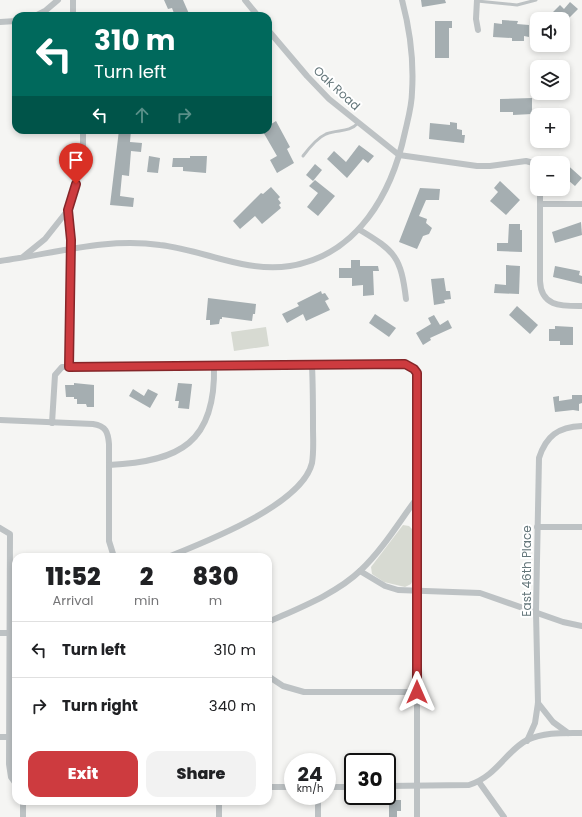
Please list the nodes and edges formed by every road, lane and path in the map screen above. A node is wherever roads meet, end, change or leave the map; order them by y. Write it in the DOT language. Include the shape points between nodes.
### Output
graph roads {
  1 [pos="58,0"];
  2 [pos="73,0"];
  3 [pos="245,0"];
  4 [pos="402,0"];
  5 [pos="536,0"];
  6 [pos="477,1"];
  7 [pos="43,12"];
  8 [pos="72,12"];
  9 [pos="255,12"];
  10 [pos="12,21"];
  11 [pos="0,22"];
  12 [pos="478,30"];
  13 [pos="272,35"];
  14 [pos="358,124"];
  15 [pos="83,134"];
  16 [pos="399,154"];
  17 [pos="303,156"];
  18 [pos="530,161"];
  19 [pos="540,196"];
  20 [pos="540,204"];
  21 [pos="582,204"];
  22 [pos="68,210"];
  23 [pos="360,230"];
  24 [pos="70,249"];
  25 [pos="22,257"];
  26 [pos="0,261"];
  27 [pos="406,299"];
  28 [pos="582,306"];
  29 [pos="214,366"];
  30 [pos="312,366"];
  31 [pos="69,367"];
  32 [pos="0,420"];
  33 [pos="52,423"];
  34 [pos="582,426"];
  35 [pos="109,465"];
  36 [pos="417,498"];
  37 [pos="537,527"];
  38 [pos="582,527"];
  39 [pos="0,528"];
  40 [pos="113,553"];
  41 [pos="177,553"];
  42 [pos="360,571"];
  43 [pos="417,592"];
  44 [pos="536,612"];
  45 [pos="272,620"];
  46 [pos="582,626"];
  47 [pos="10,633"];
  48 [pos="0,634"];
  49 [pos="272,679"];
  50 [pos="417,692"];
  51 [pos="538,702"];
  52 [pos="568,733"];
  53 [pos="582,733"];
  54 [pos="0,737"];
  55 [pos="10,737"];
  56 [pos="527,741"];
  57 [pos="12,776"];
  58 [pos="480,782"];
  59 [pos="396,786"];
  60 [pos="417,786"];
  61 [pos="272,787"];
  62 [pos="284,787"];
  63 [pos="23,805"];
  64 [pos="219,805"];
  65 [pos="318,805"];
  66 [pos="22,817"];
  67 [pos="219,817"];
  68 [pos="318,817"];
  69 [pos="417,817"];
  70 [pos="504,817"];
  1 -- 7 [label="street"];
  2 -- 8 [label="street"];
  3 -- 9 [label="street"];
  4 -- 16 [label="street" via="412,57 412,94"];
  5 -- 6 [label="lane" via="516,5"];
  6 -- 12 [label="street"];
  10 -- 11 [label="street"];
  13 -- 14 [label="street, Oak Road" via="330,99"];
  14 -- 16 [label="street, Oak Road"];
  14 -- 17 [label="lane" via="352,129 326,134"];
  15 -- 22 [label="street" via="81,163"];
  16 -- 18 [label="street" via="477,166"];
  16 -- 23 [label="street" via="377,208"];
  19 -- 20 [label="street"];
  20 -- 21 [label="street"];
  20 -- 28 [label="street" via="540,287 546,298 560,306"];
  22 -- 24 [label="street"];
  22 -- 25 [label="street" via="45,239"];
  23 -- 24 [label="street" via="334,250 319,257 291,266 277,267 249,266 159,244 114,243"];
  23 -- 27 [label="street" via="387,247 395,256 400,265"];
  24 -- 25 [label="street"];
  24 -- 31 [label="street"];
  25 -- 26 [label="street"];
  29 -- 30 [label="street"];
  29 -- 31 [label="street"];
  29 -- 35 [label="street" via="214,393 210,411 205,425 189,443 148,462"];
  30 -- 36 [label="street" via="405,364 414,369 417,373"];
  30 -- 41 [label="street" via="313,452 308,474 294,490 247,523"];
  31 -- 33 [label="street" via="62,367 55,375"];
  32 -- 33 [label="street"];
  33 -- 35 [label="street" via="93,424 105,428 109,436"];
  34 -- 37 [label="street, East 46th Place" via="562,429 545,442 538,458"];
  35 -- 40 [label="street" via="109,541"];
  36 -- 42 [label="street" via="376,554"];
  36 -- 43 [label="street"];
  37 -- 38 [label="street"];
  37 -- 44 [label="street, East 46th Place"];
  39 -- 47 [label="street" via="10,534"];
  42 -- 43 [label="street" via="385,586"];
  42 -- 45 [label="street" via="319,598"];
  43 -- 44 [label="street" via="480,593"];
  43 -- 50 [label="street"];
  44 -- 46 [label="street"];
  44 -- 51 [label="street, East 46th Place"];
  47 -- 48 [label="street"];
  47 -- 55 [label="street"];
  49 -- 50 [label="street" via="283,686 304,692"];
  50 -- 60 [label="street"];
  51 -- 52 [label="street" via="553,722"];
  51 -- 56 [label="street, East 46th Place" via="535,723"];
  52 -- 53 [label="street"];
  52 -- 56 [label="street" via="552,733"];
  54 -- 55 [label="street"];
  55 -- 57 [label="street"];
  56 -- 58 [label="street"];
  58 -- 60 [label="street" via="463,786"];
  58 -- 70 [label="street"];
  59 -- 60 [label="street"];
  60 -- 69 [label="street"];
  61 -- 62 [label="street"];
  63 -- 66 [label="street"];
  64 -- 67 [label="street"];
  65 -- 68 [label="street"];
}
